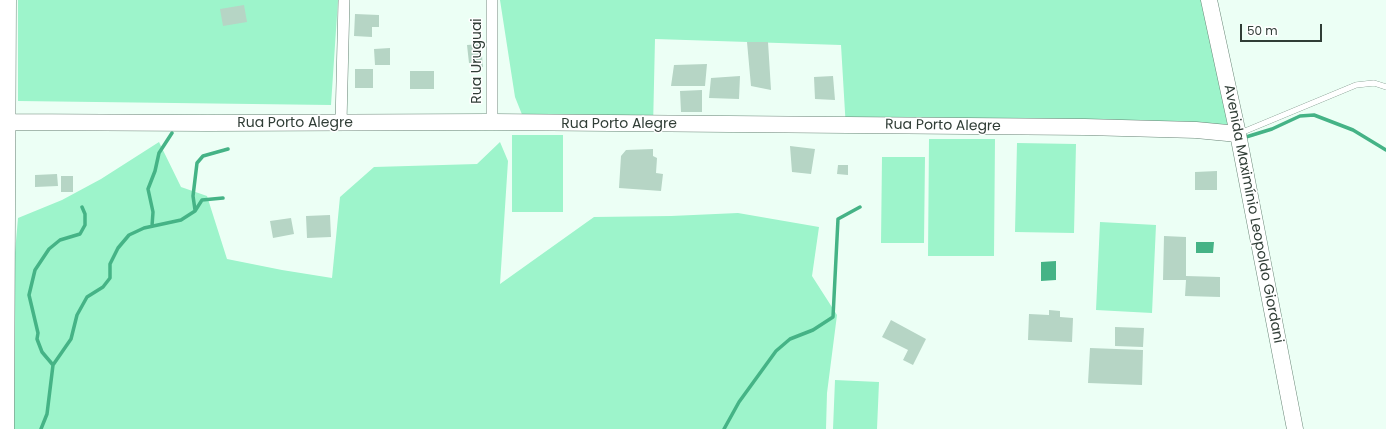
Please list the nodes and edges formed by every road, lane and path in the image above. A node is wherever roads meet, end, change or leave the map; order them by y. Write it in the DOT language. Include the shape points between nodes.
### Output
graph roads {
  1 [pos="8,0"];
  2 [pos="344,0"];
  3 [pos="492,0"];
  4 [pos="1209,0"];
  5 [pos="1386,87"];
  6 [pos="4,122"];
  7 [pos="492,122"];
  8 [pos="341,123"];
  9 [pos="1238,134"];
  10 [pos="3,287"];
  11 [pos="6,429"];
  12 [pos="1294,429"];
  1 -- 6 [label="street"];
  2 -- 8 [label="street"];
  3 -- 7 [label="street, Rua Uruguai"];
  4 -- 9 [label="street, Avenida Maximínio Leopoldo Giordani"];
  5 -- 9 [label="lane" via="1374,83 1356,85"];
  6 -- 8 [label="street, Rua Porto Alegre"];
  6 -- 10 [label="street"];
  7 -- 8 [label="street, Rua Porto Alegre"];
  7 -- 9 [label="street, Rua Porto Alegre" via="1085,127 1196,130"];
  9 -- 12 [label="street, Avenida Maximínio Leopoldo Giordani"];
  10 -- 11 [label="street"];
}
